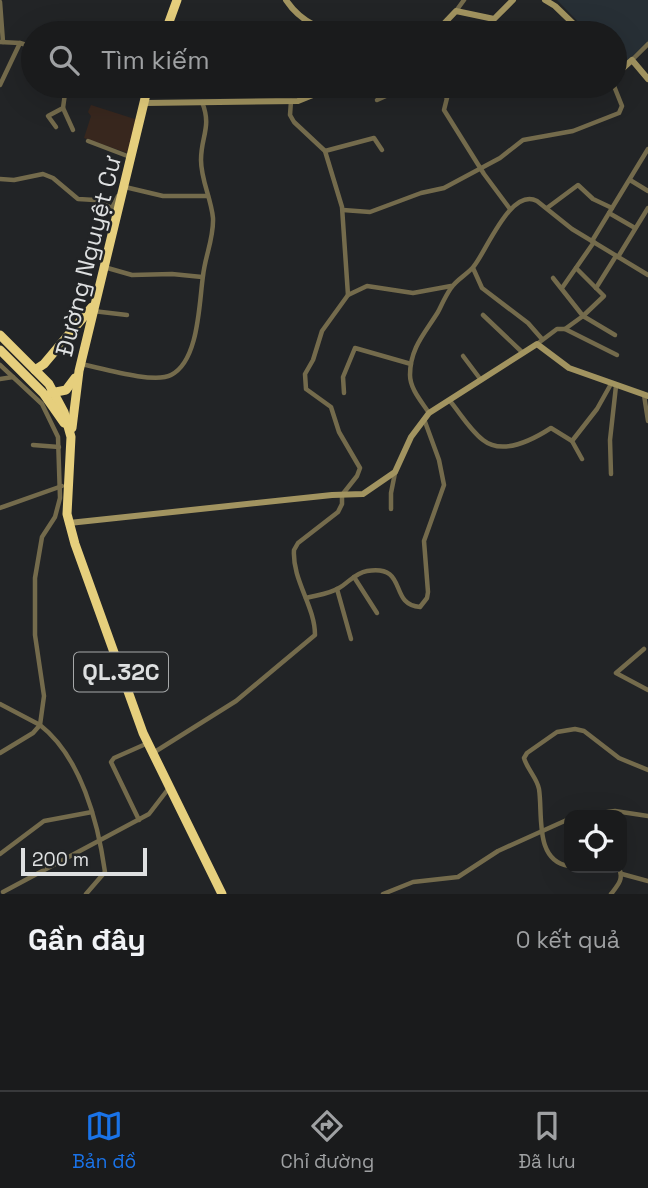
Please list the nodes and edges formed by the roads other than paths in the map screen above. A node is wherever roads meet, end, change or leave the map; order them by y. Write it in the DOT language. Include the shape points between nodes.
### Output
graph roads {
  1 [pos="177,0"];
  2 [pos="286,0"];
  3 [pos="464,0"];
  4 [pos="513,0"];
  5 [pos="545,0"];
  6 [pos="0,2"];
  7 [pos="456,11"];
  8 [pos="169,21"];
  9 [pos="309,21"];
  10 [pos="446,21"];
  11 [pos="571,21"];
  12 [pos="2,42"];
  13 [pos="20,43"];
  14 [pos="648,44"];
  15 [pos="632,60"];
  16 [pos="627,65"];
  17 [pos="648,79"];
  18 [pos="0,85"];
  19 [pos="64,98"];
  20 [pos="146,98"];
  21 [pos="305,98"];
  22 [pos="381,98"];
  23 [pos="447,98"];
  24 [pos="619,98"];
  25 [pos="377,100"];
  26 [pos="290,101"];
  27 [pos="201,102"];
  28 [pos="145,103"];
  29 [pos="63,108"];
  30 [pos="56,127"];
  31 [pos="73,130"];
  32 [pos="88,141"];
  33 [pos="648,149"];
  34 [pos="382,150"];
  35 [pos="325,151"];
  36 [pos="132,158"];
  37 [pos="480,167"];
  38 [pos="0,178"];
  39 [pos="630,180"];
  40 [pos="125,187"];
  41 [pos="648,191"];
  42 [pos="208,196"];
  43 [pos="112,208"];
  44 [pos="547,208"];
  45 [pos="648,208"];
  46 [pos="510,209"];
  47 [pos="343,210"];
  48 [pos="610,211"];
  49 [pos="115,228"];
  50 [pos="635,228"];
  51 [pos="593,242"];
  52 [pos="617,257"];
  53 [pos="104,267"];
  54 [pos="473,268"];
  55 [pos="576,268"];
  56 [pos="648,275"];
  57 [pos="202,277"];
  58 [pos="553,278"];
  59 [pos="452,286"];
  60 [pos="562,288"];
  61 [pos="596,288"];
  62 [pos="348,295"];
  63 [pos="92,308"];
  64 [pos="483,315"];
  65 [pos="127,316"];
  66 [pos="583,316"];
  67 [pos="565,328"];
  68 [pos="0,335"];
  69 [pos="615,335"];
  70 [pos="540,342"];
  71 [pos="0,350"];
  72 [pos="523,353"];
  73 [pos="617,355"];
  74 [pos="463,356"];
  75 [pos="411,364"];
  76 [pos="0,365"];
  77 [pos="79,368"];
  78 [pos="35,370"];
  79 [pos="14,376"];
  80 [pos="0,379"];
  81 [pos="482,381"];
  82 [pos="614,385"];
  83 [pos="37,386"];
  84 [pos="344,393"];
  85 [pos="55,394"];
  86 [pos="646,395"];
  87 [pos="450,401"];
  88 [pos="427,416"];
  89 [pos="648,421"];
  90 [pos="71,437"];
  91 [pos="572,441"];
  92 [pos="33,445"];
  93 [pos="59,447"];
  94 [pos="582,459"];
  95 [pos="396,472"];
  96 [pos="611,474"];
  97 [pos="64,485"];
  98 [pos="342,495"];
  99 [pos="0,508"];
  100 [pos="391,509"];
  101 [pos="67,511"];
  102 [pos="55,517"];
  103 [pos="69,523"];
  104 [pos="354,577"];
  105 [pos="337,589"];
  106 [pos="306,598"];
  107 [pos="377,613"];
  108 [pos="351,639"];
  109 [pos="644,649"];
  110 [pos="648,690"];
  111 [pos="0,704"];
  112 [pos="40,725"];
  113 [pos="148,743"];
  114 [pos="0,752"];
  115 [pos="153,753"];
  116 [pos="648,770"];
  117 [pos="169,788"];
  118 [pos="92,812"];
  119 [pos="627,813"];
  120 [pos="648,816"];
  121 [pos="139,820"];
  122 [pos="564,821"];
  123 [pos="543,830"];
  124 [pos="98,840"];
  125 [pos="0,854"];
  126 [pos="564,864"];
  127 [pos="622,874"];
  128 [pos="648,881"];
  129 [pos="2,892"];
  130 [pos="86,894"];
  131 [pos="222,894"];
  132 [pos="383,894"];
  133 [pos="611,894"];
  1 -- 8 [label="highway"];
  2 -- 9 [label="street"];
  3 -- 7 [label="street"];
  4 -- 7 [label="street" via="495,19"];
  5 -- 11 [label="street"];
  6 -- 12 [label="street"];
  7 -- 10 [label="street"];
  12 -- 13 [label="street"];
  13 -- 18 [label="street"];
  14 -- 15 [label="street"];
  15 -- 16 [label="street"];
  15 -- 17 [label="street"];
  19 -- 29 [label="street"];
  20 -- 28 [label="highway, Đường Nguyệt Cư"];
  21 -- 26 [label="street"];
  22 -- 25 [label="street"];
  23 -- 37 [label="street" via="445,112"];
  24 -- 37 [label="street" via="619,113 573,131 523,140"];
  26 -- 27 [label="street"];
  26 -- 35 [label="street" via="294,122"];
  27 -- 28 [label="street"];
  27 -- 42 [label="street" via="207,119 201,160"];
  28 -- 36 [label="highway, Đường Nguyệt Cư"];
  29 -- 30 [label="street" via="48,116"];
  29 -- 31 [label="street"];
  32 -- 36 [label="street"];
  33 -- 39 [label="street"];
  34 -- 35 [label="street" via="374,138"];
  35 -- 47 [label="street"];
  36 -- 40 [label="highway, Đường Nguyệt Cư"];
  37 -- 46 [label="street"];
  37 -- 47 [label="street" via="444,188 388,207 366,213"];
  38 -- 43 [label="street" via="43,174 78,199"];
  39 -- 41 [label="street"];
  39 -- 48 [label="street"];
  40 -- 42 [label="street" via="163,196"];
  40 -- 43 [label="street"];
  40 -- 49 [label="highway, Đường Nguyệt Cư"];
  42 -- 57 [label="street" via="213,220"];
  43 -- 49 [label="street"];
  44 -- 46 [label="street" via="530,198"];
  44 -- 48 [label="street" via="578,185"];
  44 -- 51 [label="street"];
  45 -- 50 [label="street"];
  46 -- 54 [label="street"];
  47 -- 62 [label="street"];
  48 -- 50 [label="street"];
  48 -- 51 [label="street"];
  49 -- 53 [label="highway, Đường Nguyệt Cư"];
  50 -- 52 [label="street"];
  51 -- 52 [label="street"];
  51 -- 55 [label="street"];
  52 -- 56 [label="street"];
  52 -- 61 [label="street"];
  53 -- 57 [label="street" via="132,275"];
  53 -- 63 [label="highway, Đường Nguyệt Cư"];
  54 -- 59 [label="street"];
  54 -- 70 [label="street" via="482,288 528,323"];
  55 -- 60 [label="street"];
  55 -- 61 [label="street"];
  57 -- 77 [label="street" via="195,340 176,372 159,378"];
  58 -- 60 [label="street"];
  59 -- 62 [label="street" via="413,293 367,286"];
  59 -- 75 [label="street" via="417,342"];
  60 -- 66 [label="street"];
  61 -- 66 [label="street" via="604,296"];
  62 -- 98 [label="street" via="327,322 304,379 306,389 334,412 339,432 360,466"];
  63 -- 65 [label="street"];
  63 -- 77 [label="highway, Đường Nguyệt Cư"];
  63 -- 78 [label="highway"];
  64 -- 72 [label="street"];
  66 -- 67 [label="street"];
  66 -- 69 [label="street"];
  67 -- 70 [label="street" via="559,327"];
  67 -- 73 [label="street"];
  68 -- 78 [label="highway, QL.32C"];
  70 -- 72 [label="street"];
  70 -- 82 [label="street" via="569,368"];
  71 -- 83 [label="highway"];
  72 -- 81 [label="street"];
  74 -- 81 [label="street"];
  75 -- 84 [label="street" via="355,348 343,377"];
  75 -- 88 [label="street" via="412,385"];
  76 -- 79 [label="street"];
  77 -- 85 [label="highway" via="69,388"];
  77 -- 90 [label="highway, Đường Nguyệt Cư"];
  78 -- 85 [label="highway, QL.32C"];
  79 -- 80 [label="street"];
  79 -- 93 [label="street" via="47,411"];
  81 -- 87 [label="street"];
  82 -- 86 [label="street"];
  82 -- 91 [label="street"];
  82 -- 96 [label="street"];
  83 -- 85 [label="highway"];
  83 -- 90 [label="highway"];
  85 -- 90 [label="highway, QL.32C"];
  86 -- 89 [label="street"];
  87 -- 88 [label="street"];
  87 -- 91 [label="street" via="488,443 525,442 551,428"];
  88 -- 95 [label="street" via="411,437"];
  88 -- 104 [label="street" via="444,480 424,541 427,598 420,607 403,602 391,574 368,571"];
  90 -- 97 [label="highway, QL.32C"];
  91 -- 94 [label="street"];
  92 -- 93 [label="street"];
  93 -- 97 [label="street"];
  95 -- 98 [label="street" via="363,494"];
  95 -- 100 [label="street"];
  97 -- 99 [label="street"];
  97 -- 101 [label="highway, QL.32C"];
  97 -- 102 [label="street"];
  98 -- 103 [label="street"];
  98 -- 106 [label="street" via="338,512 294,550"];
  101 -- 102 [label="street"];
  101 -- 103 [label="highway, QL.32C"];
  102 -- 112 [label="street" via="42,537 35,578 44,696"];
  103 -- 113 [label="highway, QL.32C"];
  104 -- 105 [label="street"];
  104 -- 107 [label="street"];
  105 -- 106 [label="street"];
  105 -- 108 [label="street"];
  106 -- 115 [label="street" via="315,626 312,640 236,701"];
  109 -- 110 [label="street" via="616,673"];
  111 -- 112 [label="street"];
  112 -- 114 [label="street"];
  112 -- 118 [label="street" via="51,733 80,776"];
  113 -- 115 [label="highway, QL.32C"];
  113 -- 121 [label="street" via="111,762"];
  115 -- 117 [label="highway, QL.32C"];
  116 -- 123 [label="street" via="619,758 584,731 556,732 524,758 538,787"];
  117 -- 121 [label="street"];
  117 -- 131 [label="highway, QL.32C"];
  118 -- 124 [label="street"];
  118 -- 125 [label="street" via="44,821"];
  119 -- 120 [label="street"];
  121 -- 124 [label="street"];
  122 -- 123 [label="street"];
  123 -- 126 [label="street" via="546,848"];
  123 -- 132 [label="street" via="458,877 413,883"];
  124 -- 129 [label="street"];
  124 -- 130 [label="street" via="105,872"];
  127 -- 128 [label="street"];
  127 -- 133 [label="street"];
}
